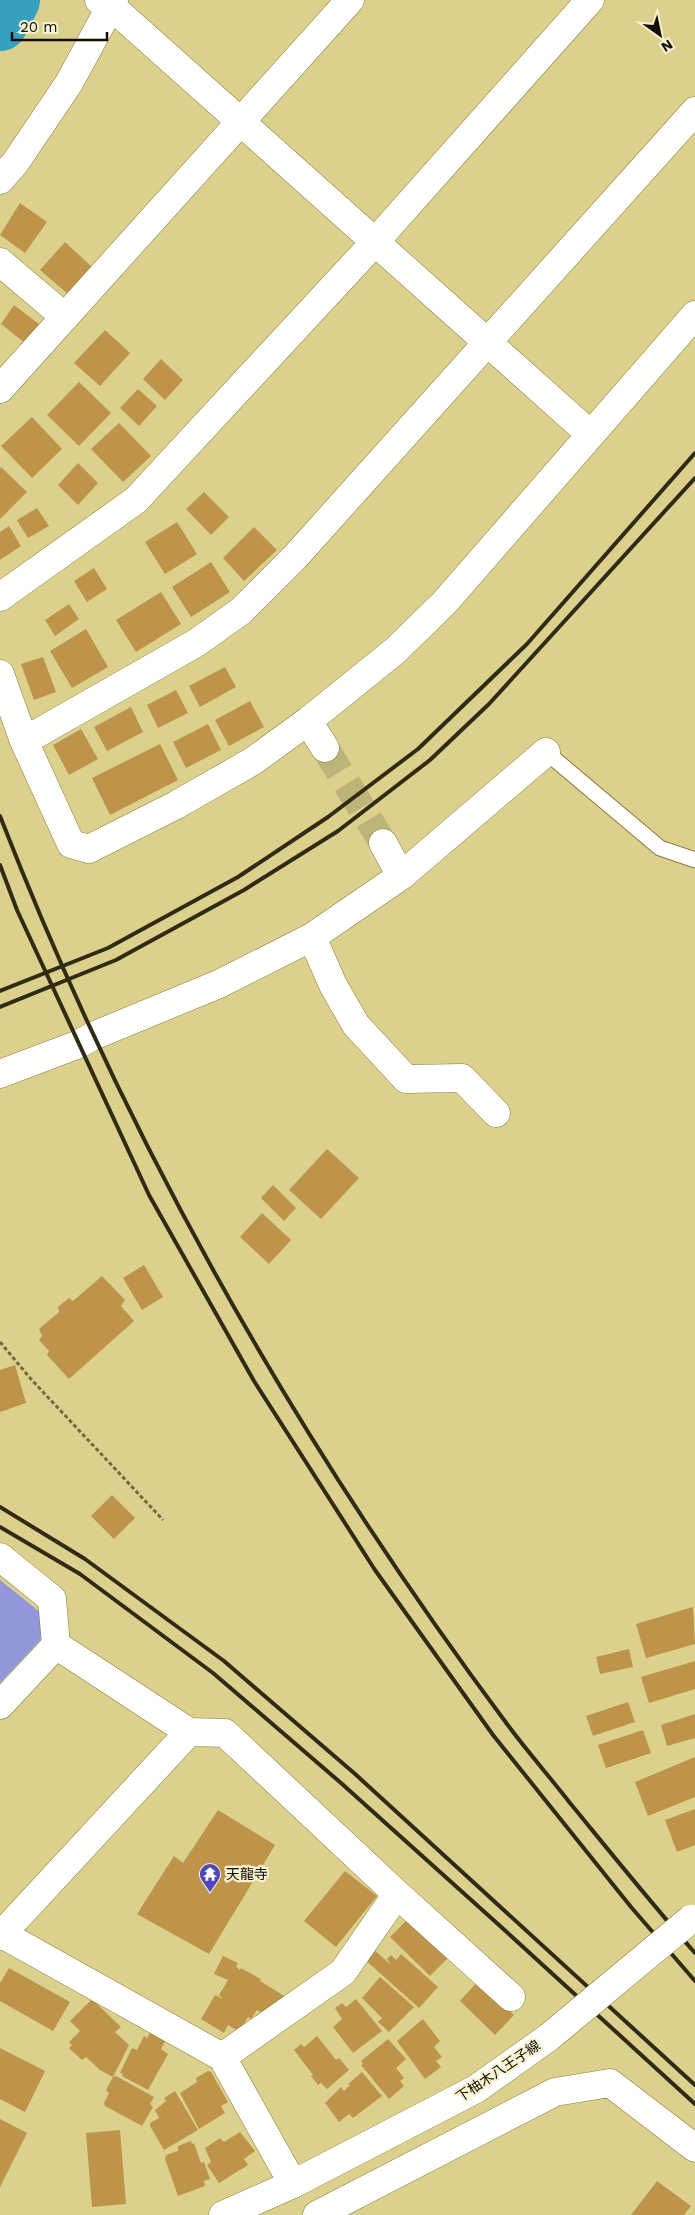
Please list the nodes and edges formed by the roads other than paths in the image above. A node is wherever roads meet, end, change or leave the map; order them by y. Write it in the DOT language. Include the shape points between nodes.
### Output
graph roads {
  1 [pos="350,0"];
  2 [pos="590,0"];
  3 [pos="108,2"];
  4 [pos="695,111"];
  5 [pos="239,122"];
  6 [pos="0,180"];
  7 [pos="375,242"];
  8 [pos="0,262"];
  9 [pos="695,315"];
  10 [pos="65,317"];
  11 [pos="488,343"];
  12 [pos="0,389"];
  13 [pos="590,434"];
  14 [pos="0,596"];
  15 [pos="0,674"];
  16 [pos="308,721"];
  17 [pos="24,741"];
  18 [pos="325,748"];
  19 [pos="546,752"];
  20 [pos="383,843"];
  21 [pos="695,860"];
  22 [pos="401,876"];
  23 [pos="312,936"];
  24 [pos="0,1074"];
  25 [pos="496,1113"];
  26 [pos="0,1558"];
  27 [pos="56,1645"];
  28 [pos="0,1705"];
  29 [pos="190,1732"];
  30 [pos="397,1894"];
  31 [pos="693,1918"];
  32 [pos="1,1935"];
  33 [pos="511,1997"];
  34 [pos="222,2057"];
  35 [pos="695,2148"];
  36 [pos="293,2184"];
  37 [pos="223,2215"];
  38 [pos="317,2215"];
  1 -- 5 [label="street"];
  2 -- 7 [label="street"];
  3 -- 5 [label="street"];
  3 -- 6 [label="street" via="69,83"];
  4 -- 11 [label="street"];
  5 -- 7 [label="street"];
  5 -- 10 [label="street"];
  7 -- 11 [label="street"];
  7 -- 14 [label="street" via="136,500"];
  8 -- 10 [label="street"];
  9 -- 13 [label="street"];
  10 -- 12 [label="street"];
  11 -- 13 [label="street"];
  11 -- 17 [label="street" via="295,557 241,611 196,644"];
  13 -- 16 [label="street" via="445,602 396,650"];
  15 -- 17 [label="street"];
  16 -- 17 [label="street" via="253,762 89,849 71,844"];
  16 -- 18 [label="street"];
  19 -- 21 [label="lane" via="660,848"];
  19 -- 22 [label="street"];
  20 -- 22 [label="street"];
  22 -- 23 [label="street"];
  23 -- 24 [label="street" via="219,984"];
  23 -- 25 [label="street" via="333,985 356,1025 406,1079 462,1078"];
  26 -- 27 [label="street" via="52,1598"];
  27 -- 28 [label="street"];
  27 -- 29 [label="street"];
  29 -- 30 [label="street" via="224,1732"];
  29 -- 32 [label="street"];
  30 -- 33 [label="street"];
  30 -- 34 [label="street" via="343,1972"];
  31 -- 36 [label="street, 下柚木八王子線, bridge" via="549,2037 476,2089"];
  32 -- 34 [label="street"];
  34 -- 36 [label="street"];
  35 -- 38 [label="street" via="610,2083 555,2092"];
  36 -- 37 [label="street, 下柚木八王子線"];
}
